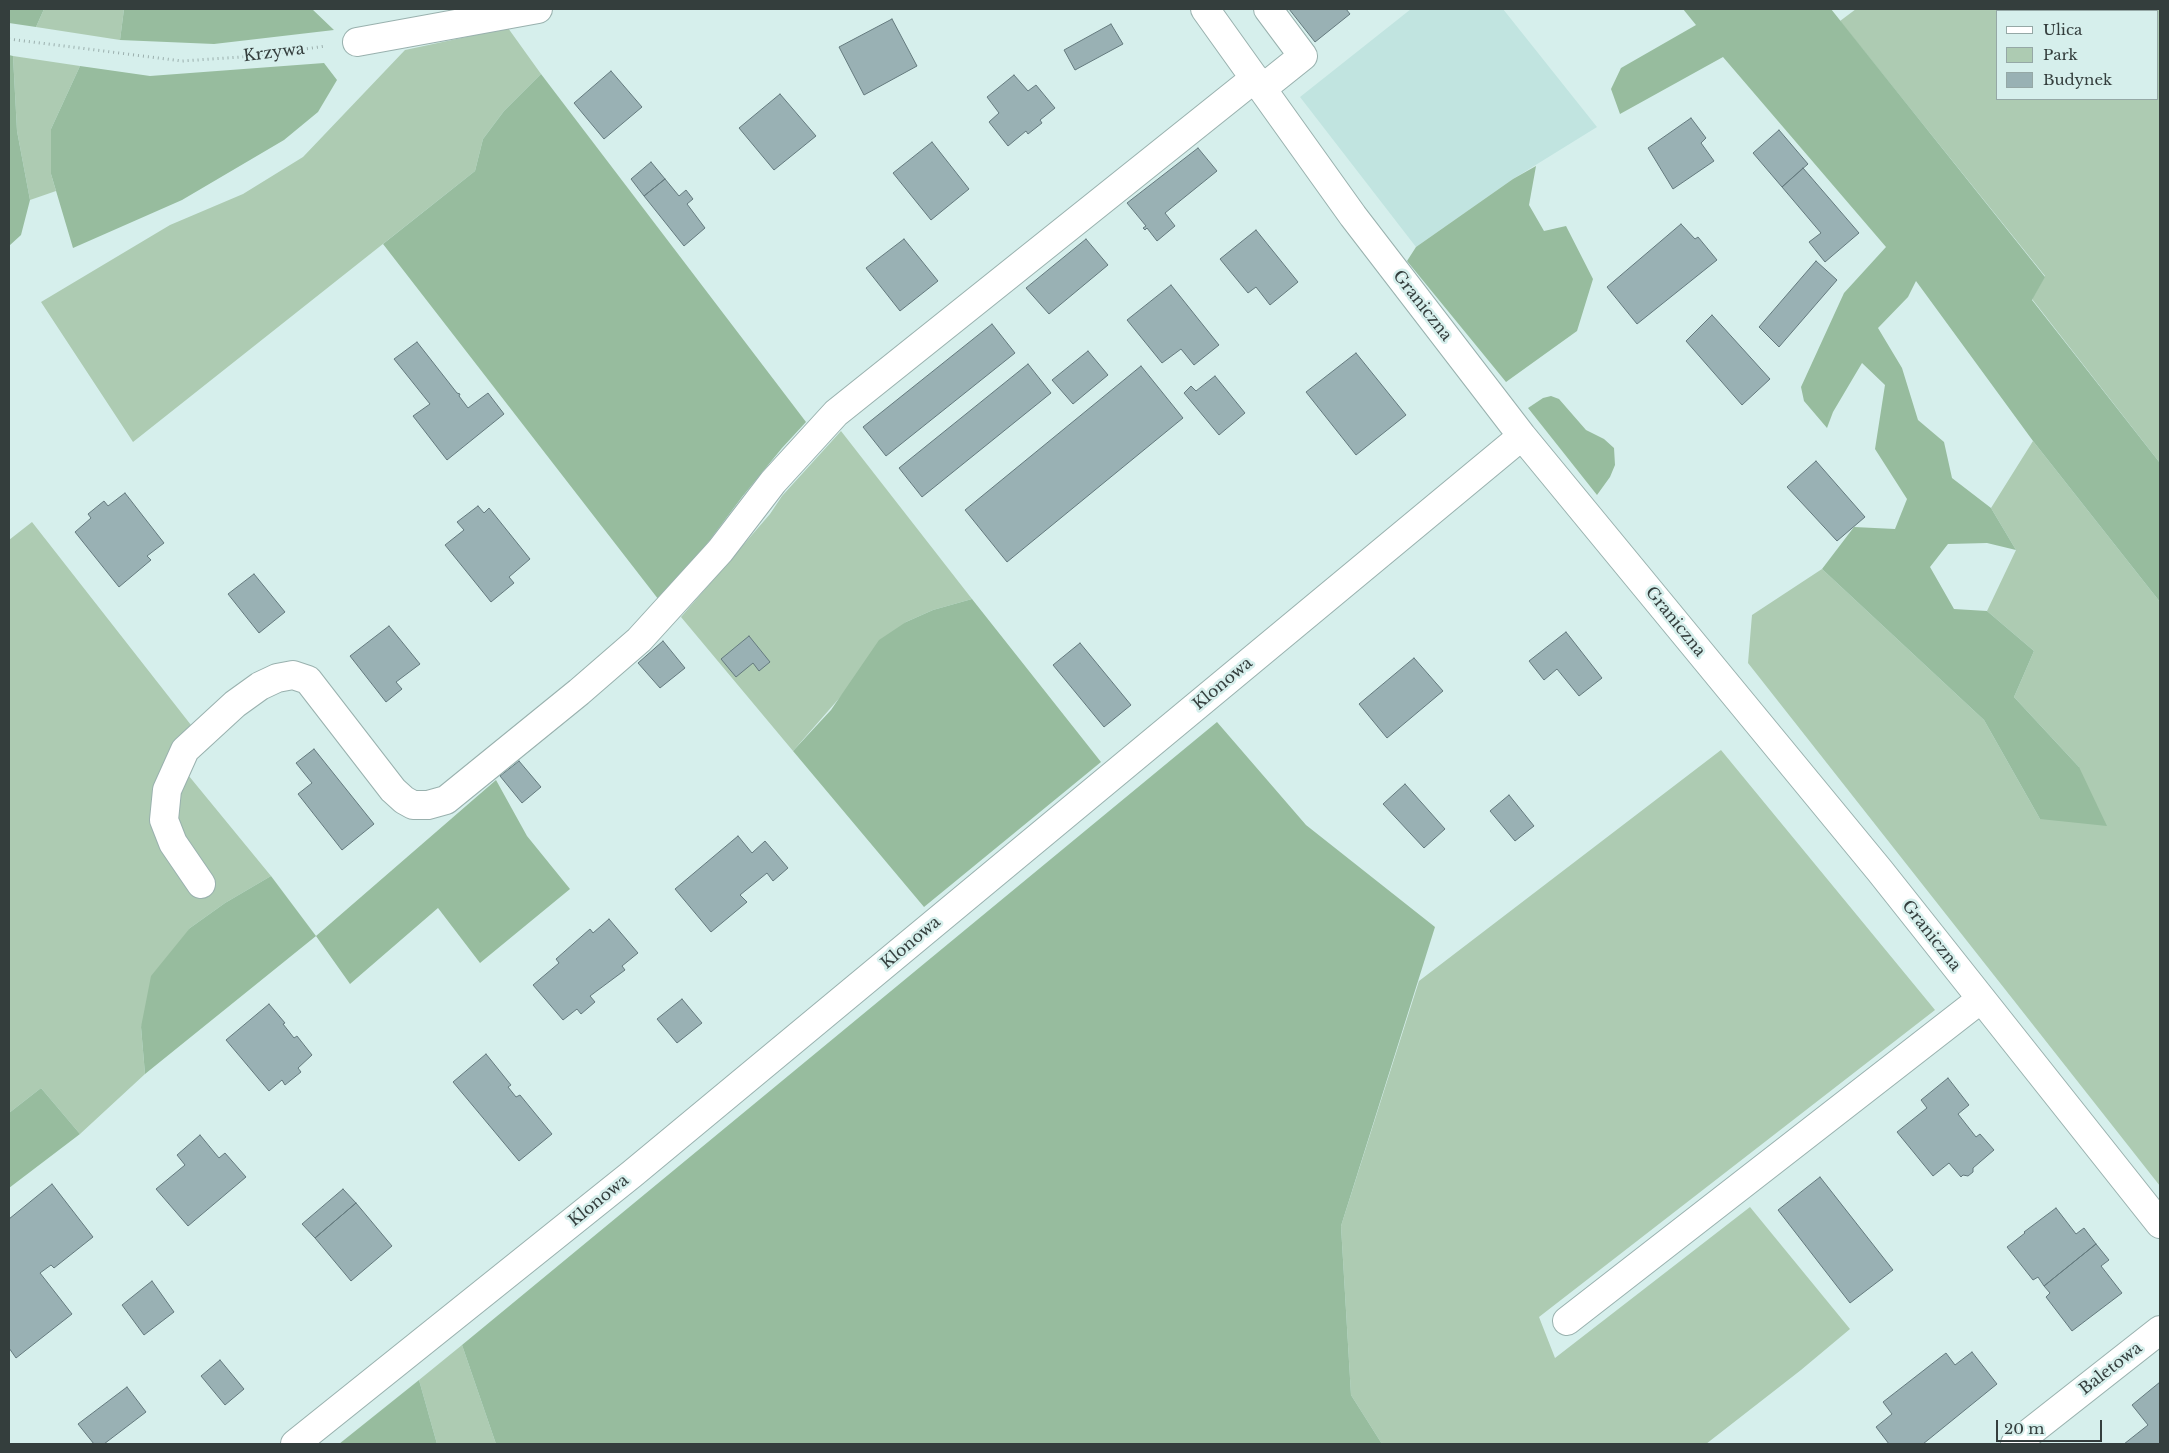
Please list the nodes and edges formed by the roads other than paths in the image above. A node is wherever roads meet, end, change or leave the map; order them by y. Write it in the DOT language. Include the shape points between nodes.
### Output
graph roads {
  1 [pos="538,9"];
  2 [pos="1205,9"];
  3 [pos="1268,9"];
  4 [pos="357,42"];
  5 [pos="1259,83"];
  6 [pos="1522,436"];
  7 [pos="201,884"];
  8 [pos="1981,998"];
  9 [pos="2160,1224"];
  10 [pos="1567,1321"];
  11 [pos="2160,1330"];
  12 [pos="295,1444"];
  13 [pos="2015,1444"];
  1 -- 4 [label="street"];
  2 -- 5 [label="street, Graniczna"];
  3 -- 5 [label="street" via="1303,56"];
  5 -- 6 [label="street, Graniczna" via="1353,216"];
  5 -- 7 [label="street" via="836,413 773,482 720,551 640,640 446,800 413,805 404,800 308,680 293,675 276,678 235,704 185,750 167,790 164,820 173,843"];
  6 -- 8 [label="street, Graniczna"];
  6 -- 12 [label="street, Klonowa" via="632,1174"];
  8 -- 9 [label="street, Graniczna"];
  8 -- 10 [label="street"];
  11 -- 13 [label="street, Baletowa"];
}
